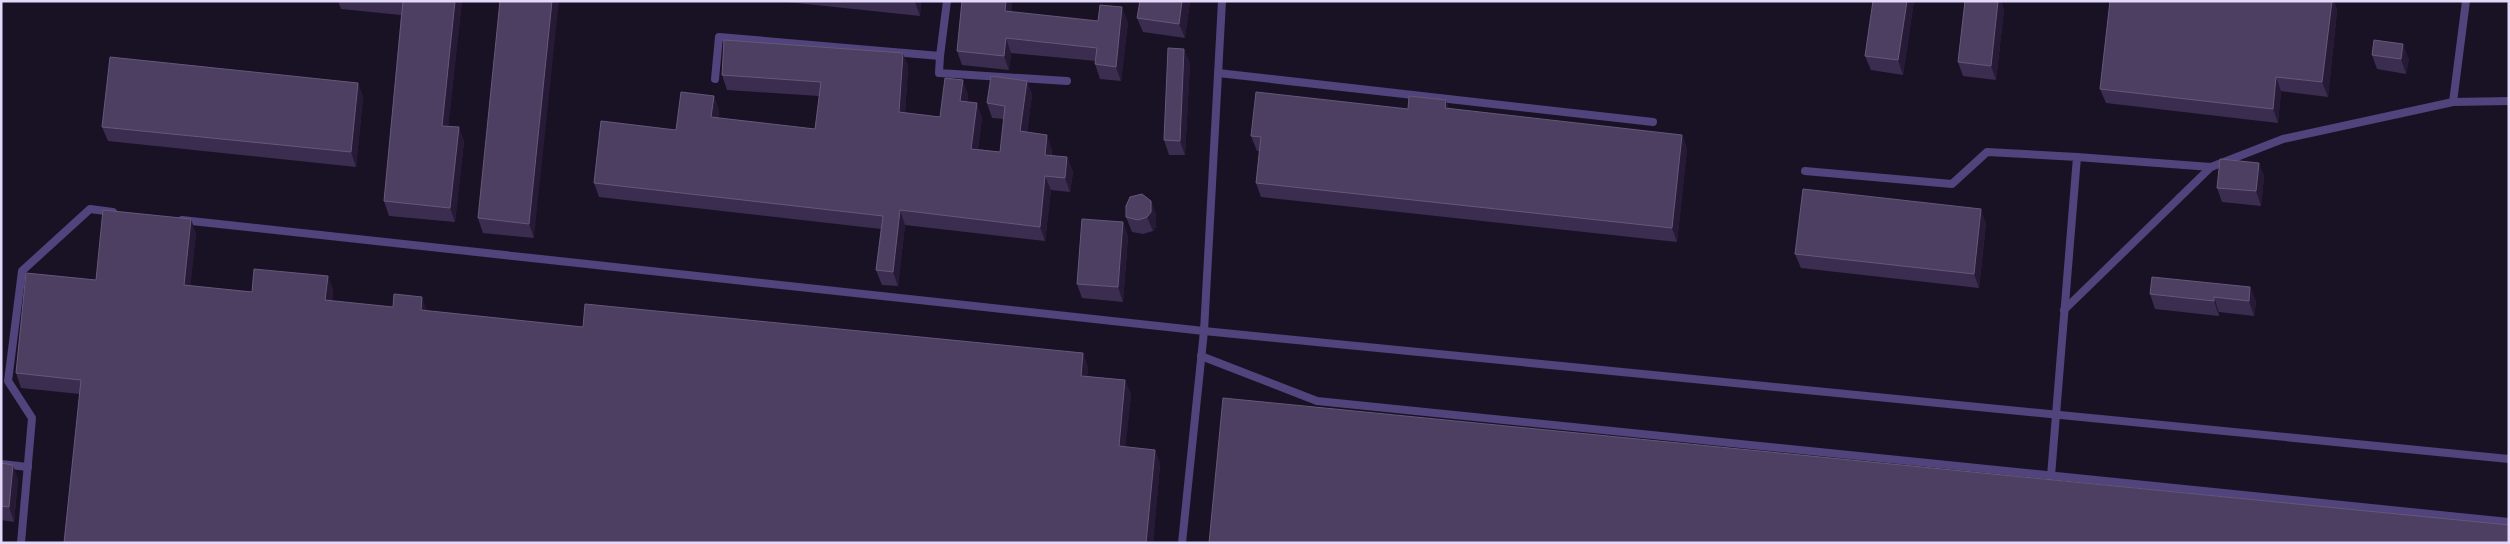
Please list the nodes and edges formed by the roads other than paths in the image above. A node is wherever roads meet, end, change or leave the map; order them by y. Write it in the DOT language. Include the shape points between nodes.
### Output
graph roads {
  1 [pos="947,1"];
  2 [pos="1222,1"];
  3 [pos="2466,1"];
  4 [pos="940,56"];
  5 [pos="1218,73"];
  6 [pos="715,78"];
  7 [pos="1067,81"];
  8 [pos="2509,101"];
  9 [pos="2453,102"];
  10 [pos="1653,122"];
  11 [pos="2077,156"];
  12 [pos="2211,167"];
  13 [pos="1805,171"];
  14 [pos="119,213"];
  15 [pos="168,218"];
  16 [pos="2064,310"];
  17 [pos="1204,331"];
  18 [pos="1201,356"];
  19 [pos="2056,414"];
  20 [pos="2509,459"];
  21 [pos="1,464"];
  22 [pos="28,467"];
  23 [pos="2051,476"];
  24 [pos="2509,522"];
  25 [pos="21,543"];
  26 [pos="1182,543"];
  1 -- 4 [label="lane"];
  2 -- 5 [label="lane"];
  3 -- 9 [label="lane"];
  4 -- 6 [label="lane" via="719,37"];
  4 -- 7 [label="lane" via="939,73"];
  5 -- 10 [label="lane"];
  5 -- 17 [label="lane"];
  8 -- 9 [label="lane"];
  9 -- 12 [label="lane" via="2283,138"];
  11 -- 12 [label="lane"];
  11 -- 13 [label="lane" via="1987,152 1952,184"];
  11 -- 16 [label="lane"];
  12 -- 16 [label="lane"];
  14 -- 22 [label="lane" via="90,210 22,271 8,382 32,418"];
  15 -- 17 [label="lane"];
  16 -- 19 [label="lane"];
  17 -- 18 [label="lane"];
  17 -- 19 [label="lane"];
  18 -- 23 [label="lane" via="1317,400"];
  18 -- 26 [label="lane"];
  19 -- 20 [label="lane"];
  19 -- 23 [label="lane"];
  21 -- 22 [label="lane"];
  22 -- 25 [label="lane"];
  23 -- 24 [label="lane"];
}
